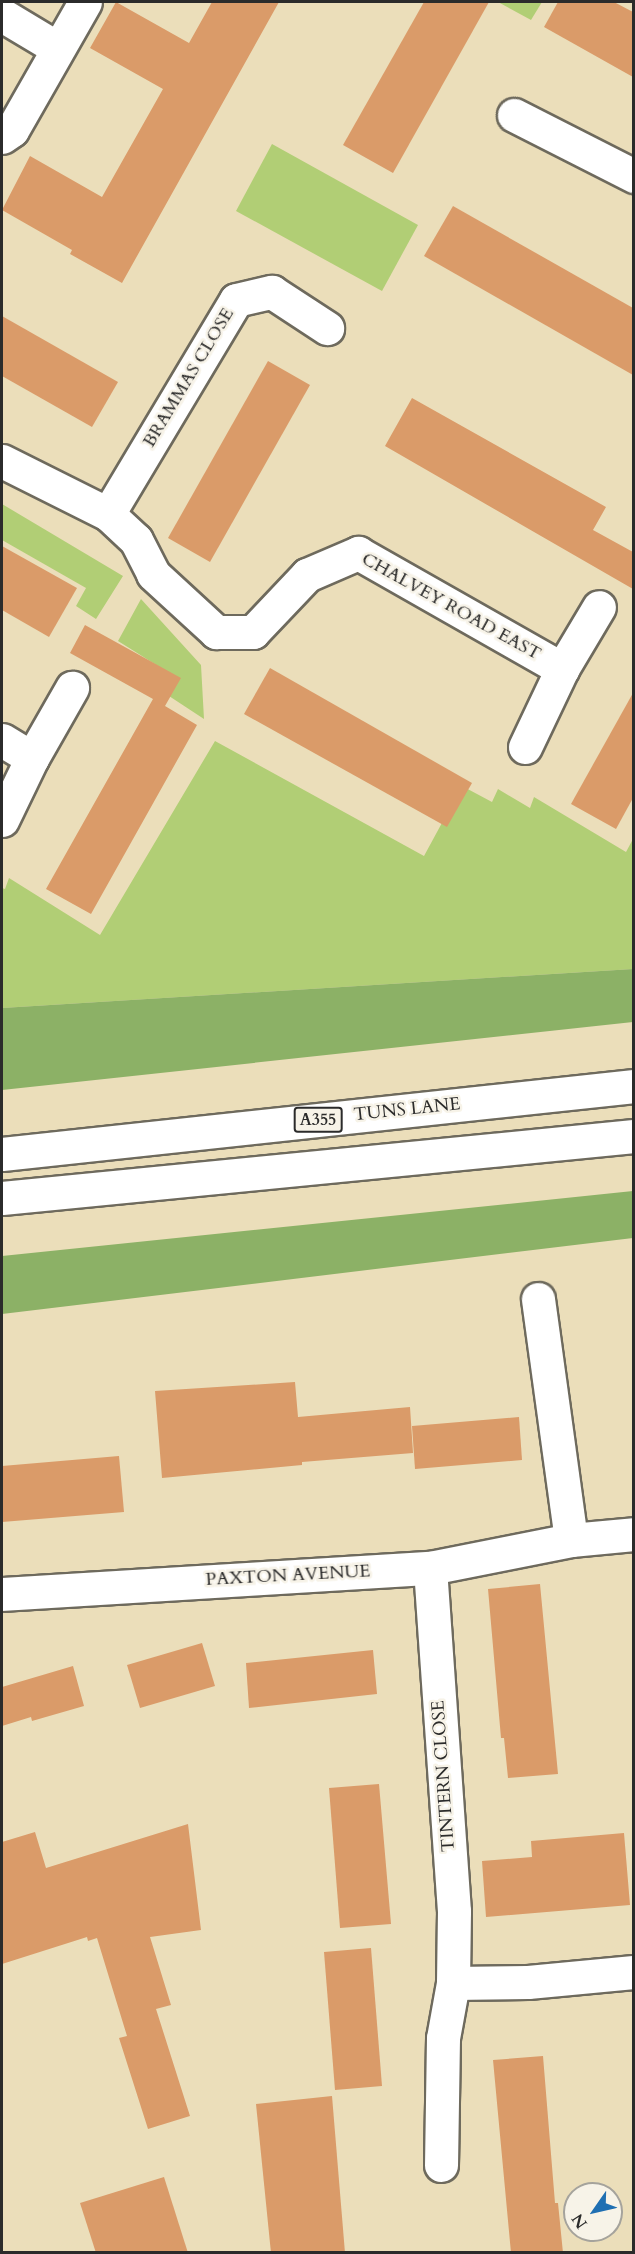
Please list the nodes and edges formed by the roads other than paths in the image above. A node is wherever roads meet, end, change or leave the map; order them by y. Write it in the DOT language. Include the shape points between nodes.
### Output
graph roads {
  1 [pos="84,2"];
  2 [pos="2,15"];
  3 [pos="57,48"];
  4 [pos="514,114"];
  5 [pos="2,137"];
  6 [pos="633,176"];
  7 [pos="327,328"];
  8 [pos="2,460"];
  9 [pos="108,514"];
  10 [pos="599,607"];
  11 [pos="562,669"];
  12 [pos="72,688"];
  13 [pos="2,740"];
  14 [pos="525,747"];
  15 [pos="32,758"];
  16 [pos="2,820"];
  17 [pos="633,1086"];
  18 [pos="633,1136"];
  19 [pos="2,1154"];
  20 [pos="2,1198"];
  21 [pos="538,1299"];
  22 [pos="633,1534"];
  23 [pos="571,1540"];
  24 [pos="430,1568"];
  25 [pos="2,1594"];
  26 [pos="633,1972"];
  27 [pos="453,1983"];
  28 [pos="441,2165"];
  1 -- 3 [label="street"];
  2 -- 3 [label="street"];
  3 -- 5 [label="street" via="12,130"];
  4 -- 6 [label="street"];
  7 -- 9 [label="street, BRAMMAS CLOSE" via="272,292 236,300"];
  8 -- 9 [label="street, CHALVEY ROAD EAST"];
  9 -- 11 [label="street, CHALVEY ROAD EAST" via="136,540 153,574 216,632 253,632 307,575 358,553"];
  10 -- 11 [label="street, CHALVEY ROAD EAST"];
  11 -- 14 [label="street, CHALVEY ROAD EAST"];
  12 -- 15 [label="street"];
  13 -- 15 [label="street"];
  15 -- 16 [label="street"];
  17 -- 19 [label="street, TUNS LANE / A355"];
  18 -- 20 [label="street"];
  21 -- 23 [label="street"];
  22 -- 23 [label="street, PAXTON AVENUE"];
  23 -- 24 [label="street, PAXTON AVENUE"];
  24 -- 25 [label="street, PAXTON AVENUE"];
  24 -- 27 [label="street, TINTERN CLOSE" via="454,1911"];
  26 -- 27 [label="street" via="528,1982"];
  27 -- 28 [label="street, TINTERN CLOSE" via="443,2038"];
}
